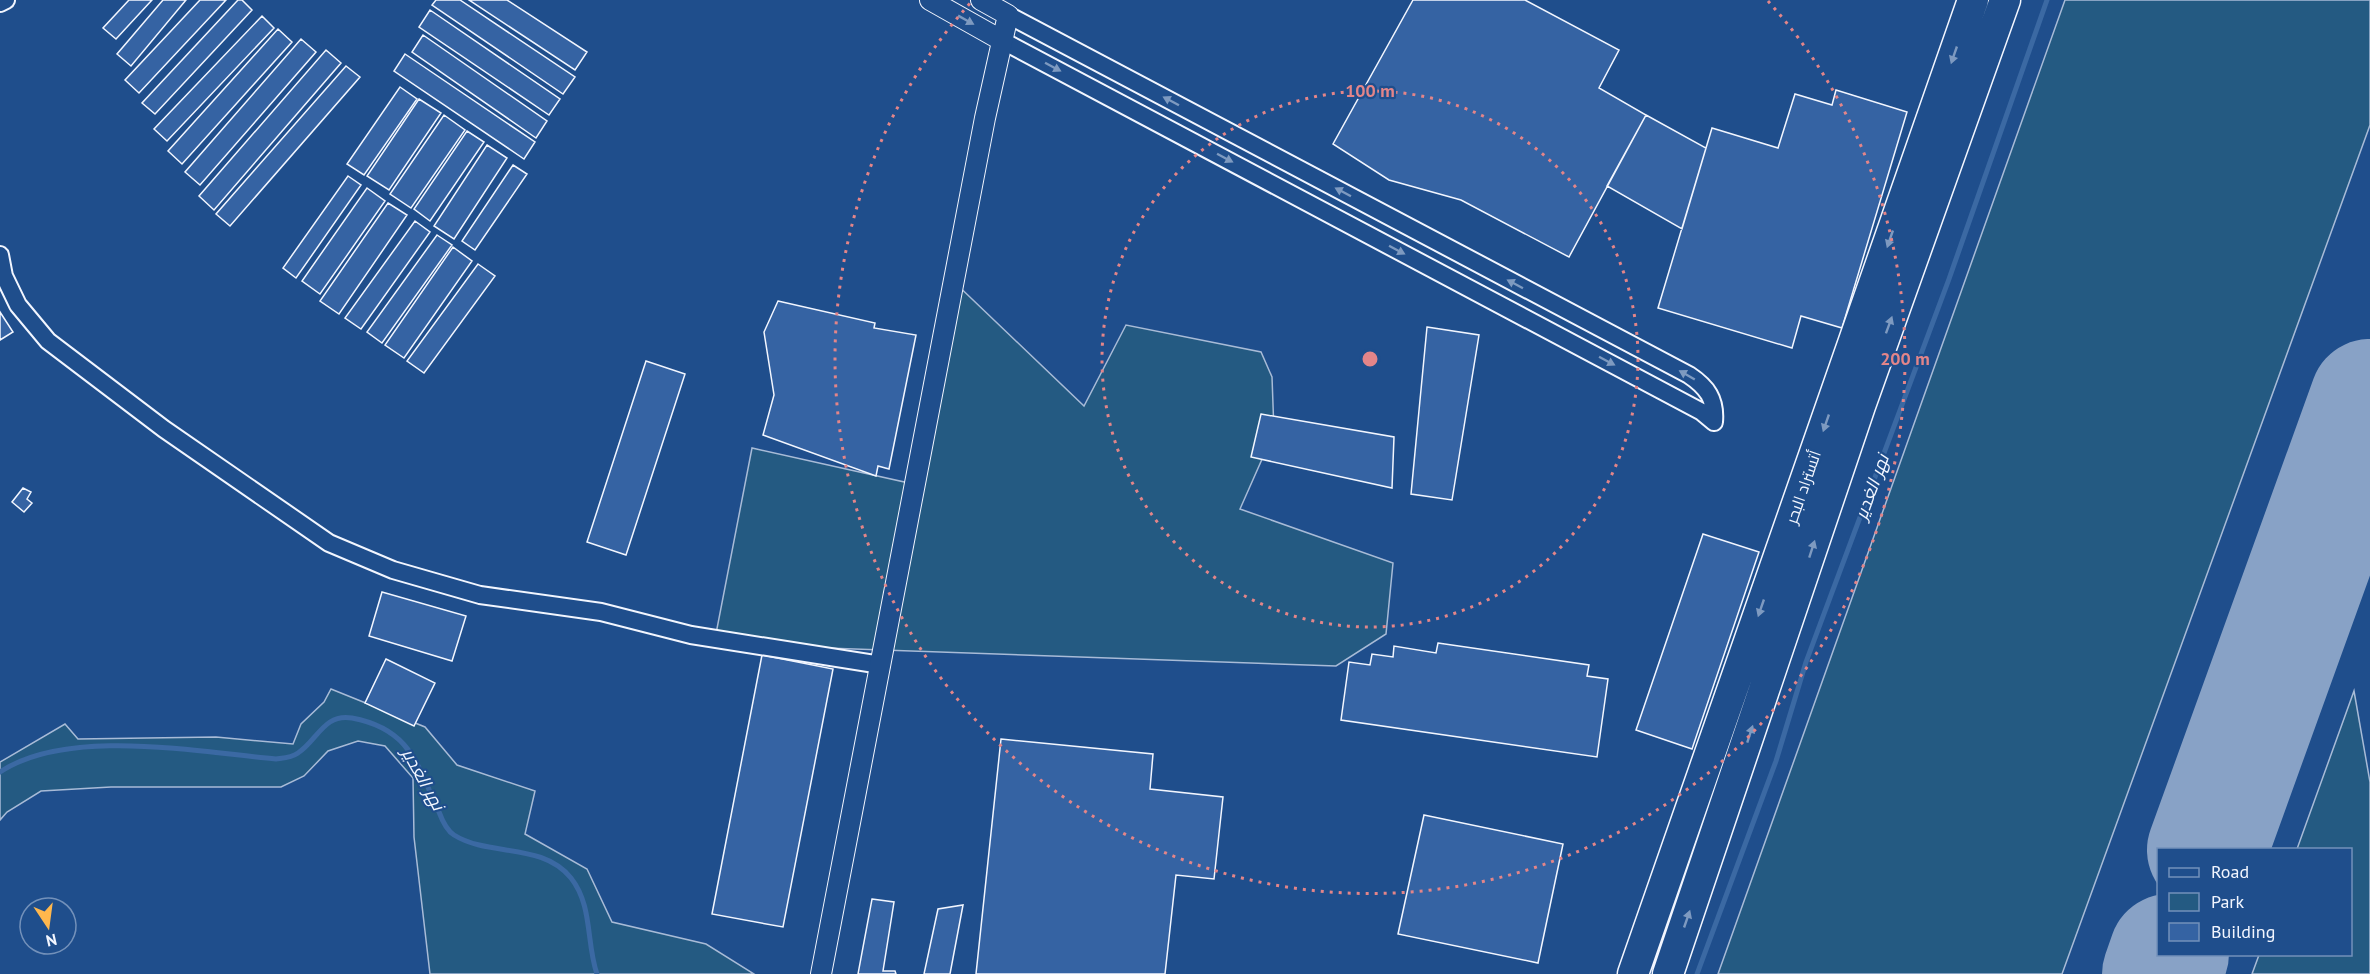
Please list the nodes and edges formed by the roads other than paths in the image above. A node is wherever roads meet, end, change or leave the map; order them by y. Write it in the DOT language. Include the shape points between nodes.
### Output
graph roads {
  1 [pos="6,0"];
  2 [pos="930,0"];
  3 [pos="981,0"];
  4 [pos="1973,0"];
  5 [pos="2005,0"];
  6 [pos="0,3"];
  7 [pos="1008,15"];
  8 [pos="1001,39"];
  9 [pos="1299,169"];
  10 [pos="1286,191"];
  11 [pos="0,255"];
  12 [pos="1554,304"];
  13 [pos="1587,322"];
  14 [pos="1541,326"];
  15 [pos="1573,343"];
  16 [pos="881,664"];
  17 [pos="821,974"];
  18 [pos="1633,974"];
  19 [pos="1668,974"];
  1 -- 6 [label="street"];
  2 -- 8 [label="street, one-way"];
  3 -- 7 [label="street"];
  4 -- 18 [label="highway, أتستراد البحر, one-way"];
  19 -- 5 [label="highway, أتستراد البحر, one-way" via="1860,406"];
  7 -- 8 [label="street"];
  9 -- 7 [label="street, one-way"];
  8 -- 10 [label="street, one-way"];
  8 -- 16 [label="street"];
  9 -- 10 [label="street"];
  12 -- 9 [label="street, one-way"];
  10 -- 14 [label="street, one-way"];
  11 -- 16 [label="street" via="4,276 18,305 48,341 164,429 329,543 393,570 480,595 601,612 691,635"];
  12 -- 13 [label="street"];
  12 -- 14 [label="street"];
  13 -- 15 [label="street"];
  15 -- 13 [label="street, one-way" via="1714,422 1706,387"];
  14 -- 15 [label="street"];
  16 -- 17 [label="street"];
}
